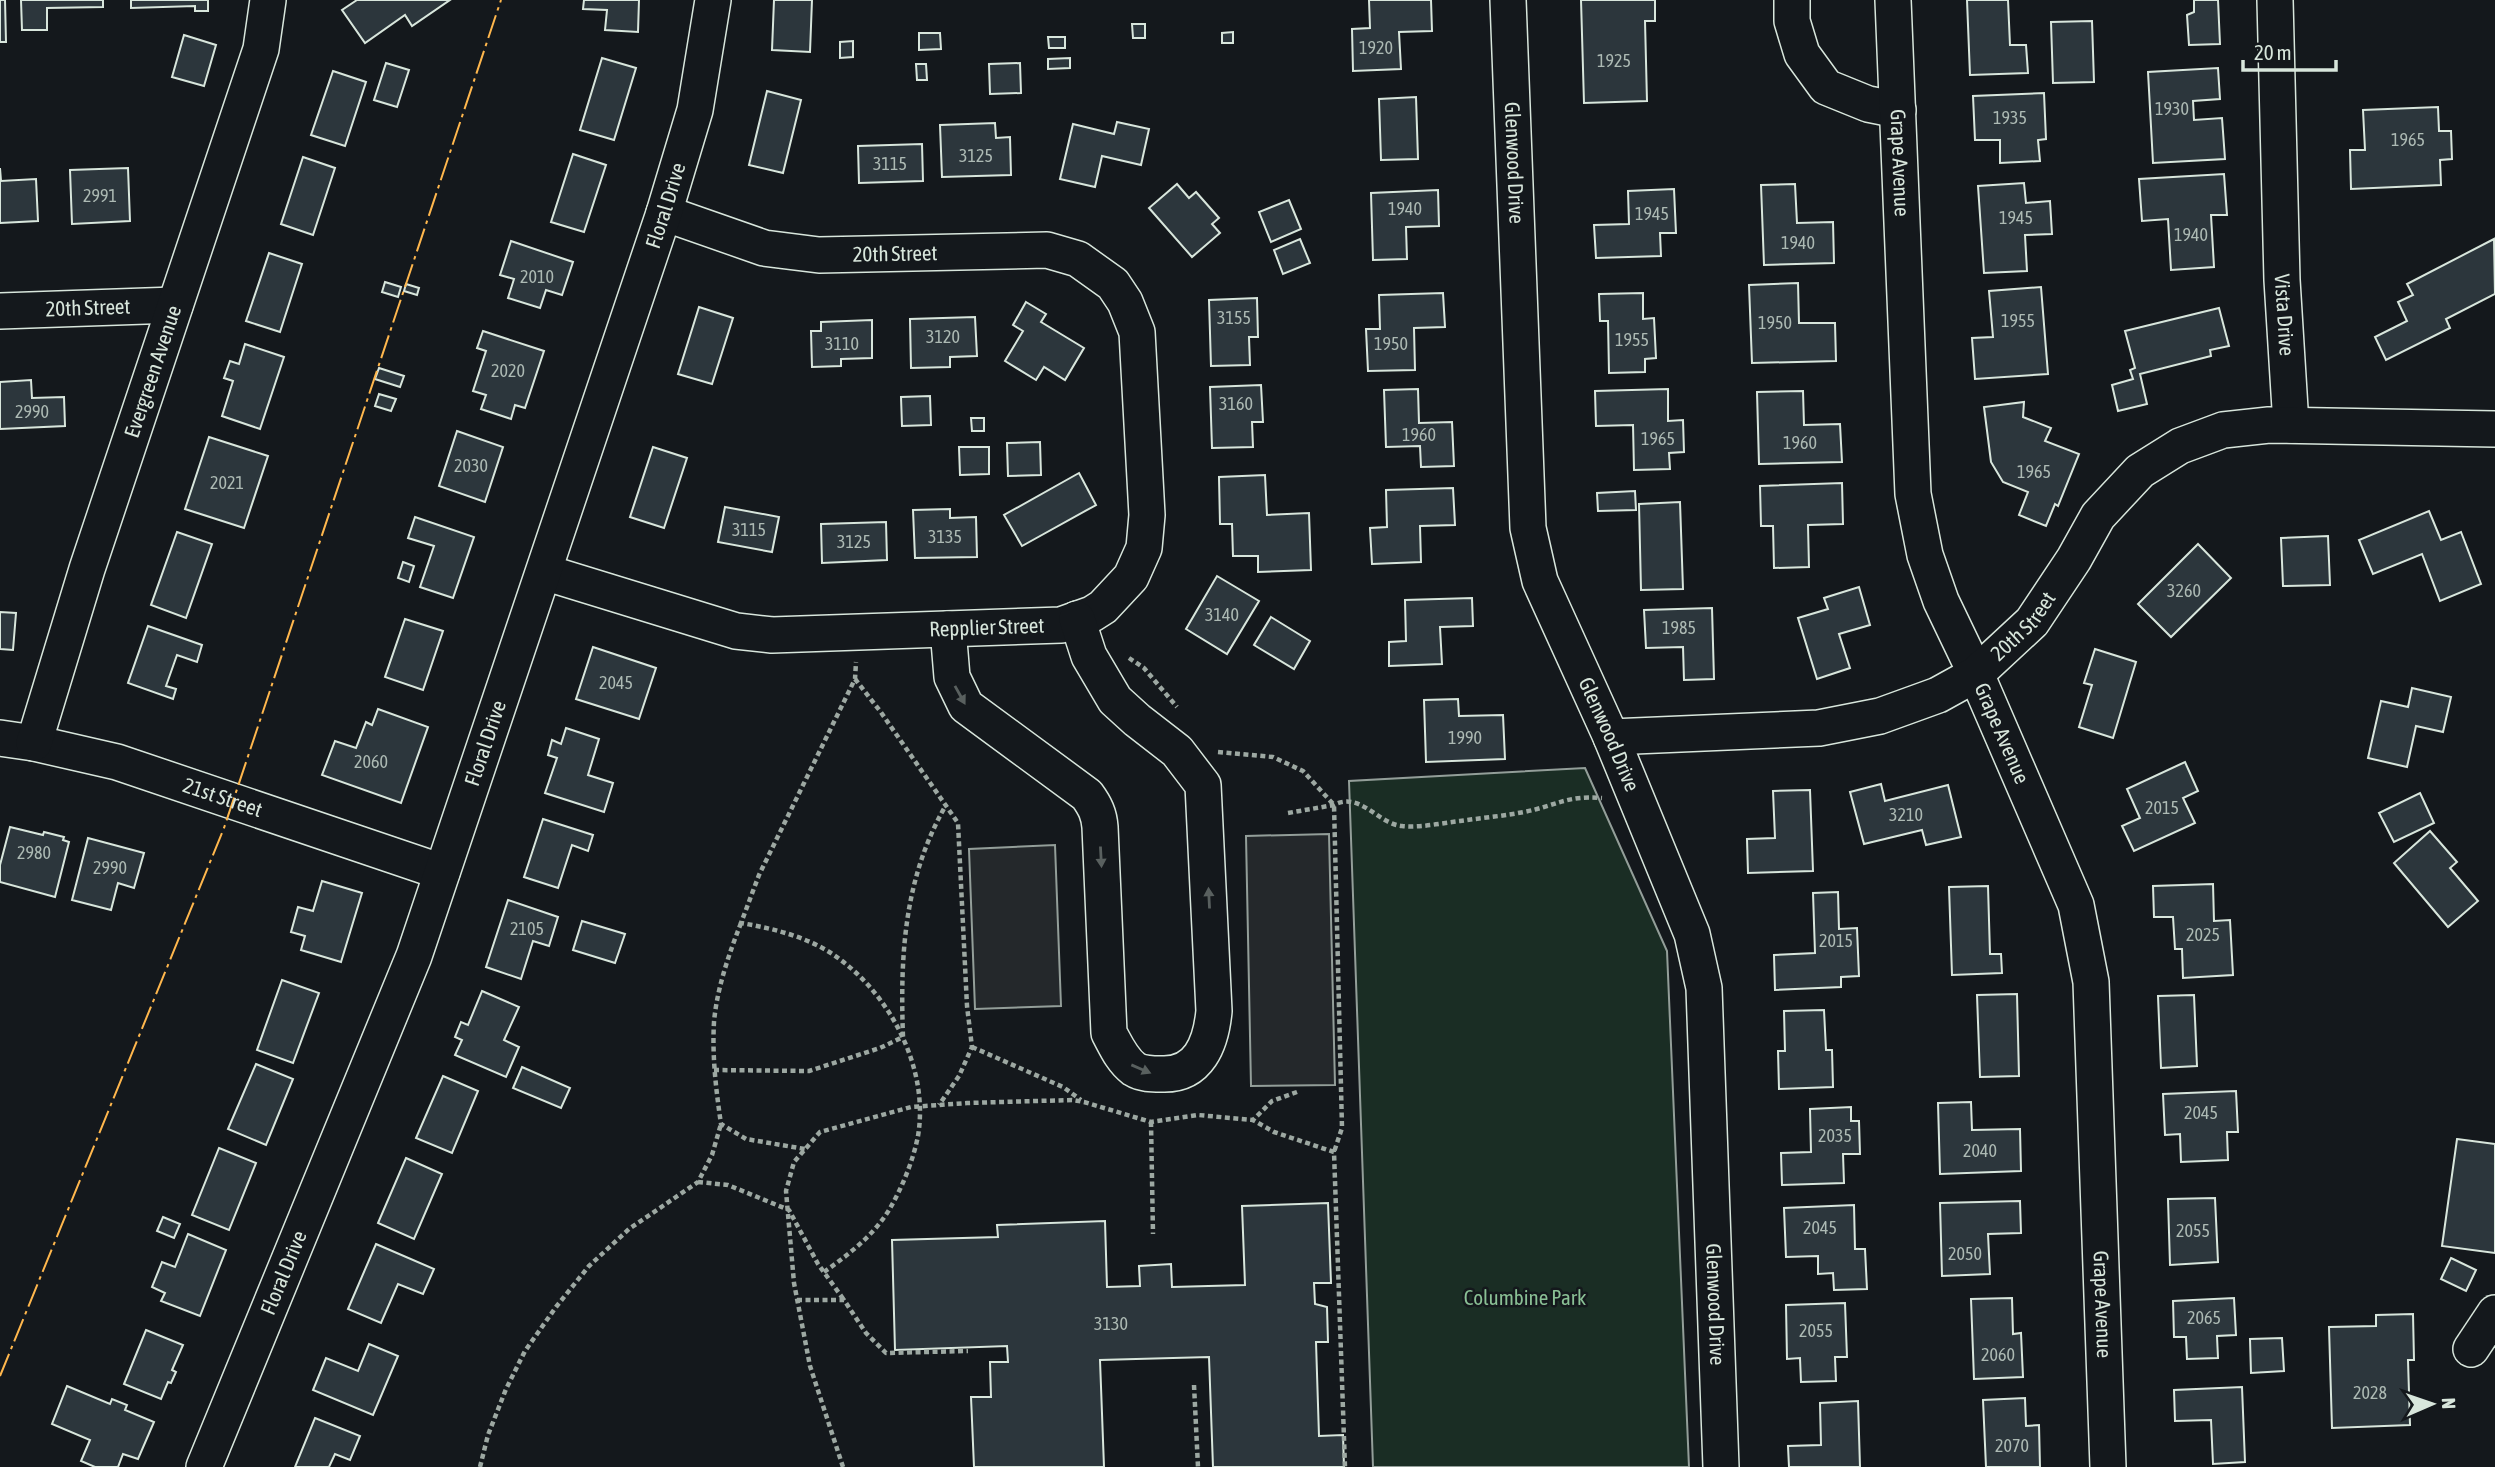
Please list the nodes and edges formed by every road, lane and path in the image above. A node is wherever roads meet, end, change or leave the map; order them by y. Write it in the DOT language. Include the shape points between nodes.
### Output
graph roads {
  1 [pos="268,0"];
  2 [pos="713,0"];
  3 [pos="1508,0"];
  4 [pos="1793,0"];
  5 [pos="1893,0"];
  6 [pos="2275,0"];
  7 [pos="1898,110"];
  8 [pos="664,213"];
  9 [pos="1119,293"];
  10 [pos="174,305"];
  11 [pos="0,311"];
  12 [pos="2291,425"];
  13 [pos="2495,429"];
  14 [pos="544,572"];
  15 [pos="1077,620"];
  16 [pos="948,629"];
  17 [pos="856,632"];
  18 [pos="1114,667"];
  19 [pos="1976,674"];
  20 [pos="855,680"];
  21 [pos="1180,711"];
  22 [pos="1611,737"];
  23 [pos="0,738"];
  24 [pos="34,743"];
  25 [pos="1213,750"];
  26 [pos="1634,792"];
  27 [pos="946,805"];
  28 [pos="1334,806"];
  29 [pos="1288,813"];
  30 [pos="442,872"];
  31 [pos="741,923"];
  32 [pos="903,1037"];
  33 [pos="972,1047"];
  34 [pos="714,1070"];
  35 [pos="1297,1092"];
  36 [pos="1084,1102"];
  37 [pos="939,1105"];
  38 [pos="918,1106"];
  39 [pos="1253,1120"];
  40 [pos="1151,1122"];
  41 [pos="721,1124"];
  42 [pos="805,1149"];
  43 [pos="1334,1152"];
  44 [pos="698,1182"];
  45 [pos="789,1210"];
  46 [pos="1153,1234"];
  47 [pos="824,1272"];
  48 [pos="797,1300"];
  49 [pos="844,1300"];
  50 [pos="2495,1313"];
  51 [pos="2471,1349"];
  52 [pos="968,1351"];
  53 [pos="1194,1385"];
  54 [pos="205,1467"];
  55 [pos="480,1467"];
  56 [pos="843,1467"];
  57 [pos="1198,1467"];
  58 [pos="1345,1467"];
  59 [pos="1721,1467"];
  60 [pos="2108,1467"];
  1 -- 10 [label="street, Evergreen Avenue" via="261,49"];
  2 -- 8 [label="street, Floral Drive" via="695,110"];
  3 -- 22 [label="street, Glenwood Drive" via="1528,528 1540,581"];
  4 -- 7 [label="street" via="1792,21 1802,54 1826,87"];
  5 -- 7 [label="street, Grape Avenue"];
  6 -- 12 [label="street, Vista Drive"];
  7 -- 19 [label="street, Grape Avenue" via="1913,494 1924,555"];
  8 -- 9 [label="street, 20th Street" via="764,247 819,256 1046,250 1078,259"];
  8 -- 14 [label="street, Floral Drive"];
  9 -- 15 [label="street, Repplier Street" via="1137,332 1147,515 1144,548 1131,578 1102,607"];
  10 -- 11 [label="street, 20th Street"];
  10 -- 24 [label="street, Evergreen Avenue"];
  12 -- 13 [label="street"];
  12 -- 19 [label="street, 20th Street" via="2223,430 2179,446 2140,471 2098,516 2032,622"];
  14 -- 17 [label="street, Repplier Street" via="736,631 772,635"];
  14 -- 30 [label="street, Floral Drive"];
  15 -- 16 [label="street, Repplier Street" via="1061,625"];
  15 -- 18 [label="street" via="1089,656"];
  16 -- 17 [label="street, Repplier Street"];
  16 -- 18 [label="street, one-way" via="951,677 966,706 1095,805 1100,827 1109,1033 1135,1070 1166,1075 1196,1061 1212,1033 1203,785 1177,751 1124,709"];
  17 -- 20 [label="path"];
  18 -- 21 [label="path" via="1143,668"];
  19 -- 22 [label="street, 20th Street" via="1938,695 1880,716 1819,728"];
  19 -- 60 [label="street, Grape Avenue" via="2076,905 2091,982"];
  20 -- 27 [label="path"];
  20 -- 31 [label="path" via="759,875"];
  22 -- 26 [label="street, Glenwood Drive"];
  23 -- 24 [label="street, 21st Street"];
  24 -- 30 [label="street, 21st Street" via="117,761"];
  25 -- 28 [label="path" via="1273,757 1303,771"];
  26 -- 28 [label="path" via="1612,799 1585,796 1526,812 1412,827 1391,825 1355,803"];
  26 -- 59 [label="street, Glenwood Drive" via="1692,934 1704,988"];
  27 -- 32 [label="path" via="923,850 912,890 904,938"];
  27 -- 33 [label="path" via="958,823"];
  28 -- 29 [label="path"];
  28 -- 43 [label="path" via="1342,1128"];
  30 -- 54 [label="street, Floral Drive" via="408,969"];
  31 -- 32 [label="path" via="779,929 825,950 858,974"];
  31 -- 34 [label="path" via="726,965 715,1021"];
  32 -- 34 [label="path" via="809,1071"];
  32 -- 38 [label="path"];
  33 -- 36 [label="path" via="1062,1087"];
  33 -- 37 [label="path"];
  34 -- 41 [label="path"];
  35 -- 39 [label="path" via="1272,1101"];
  36 -- 37 [label="path"];
  36 -- 40 [label="path"];
  37 -- 38 [label="path"];
  38 -- 42 [label="path" via="820,1132"];
  38 -- 47 [label="path" via="918,1135 908,1171 888,1211 856,1249"];
  39 -- 40 [label="path" via="1199,1115"];
  39 -- 43 [label="path"];
  40 -- 46 [label="path"];
  41 -- 42 [label="path" via="746,1139"];
  41 -- 44 [label="path"];
  42 -- 45 [label="path" via="794,1162 786,1191"];
  43 -- 58 [label="path"];
  44 -- 45 [label="path" via="728,1185"];
  44 -- 55 [label="path" via="629,1229 589,1266 556,1307 506,1389"];
  45 -- 47 [label="path"];
  45 -- 48 [label="path"];
  47 -- 49 [label="path"];
  48 -- 49 [label="path"];
  48 -- 56 [label="path" via="810,1366"];
  49 -- 52 [label="path" via="886,1353"];
  50 -- 51 [label="street"];
  53 -- 57 [label="path"];
}
